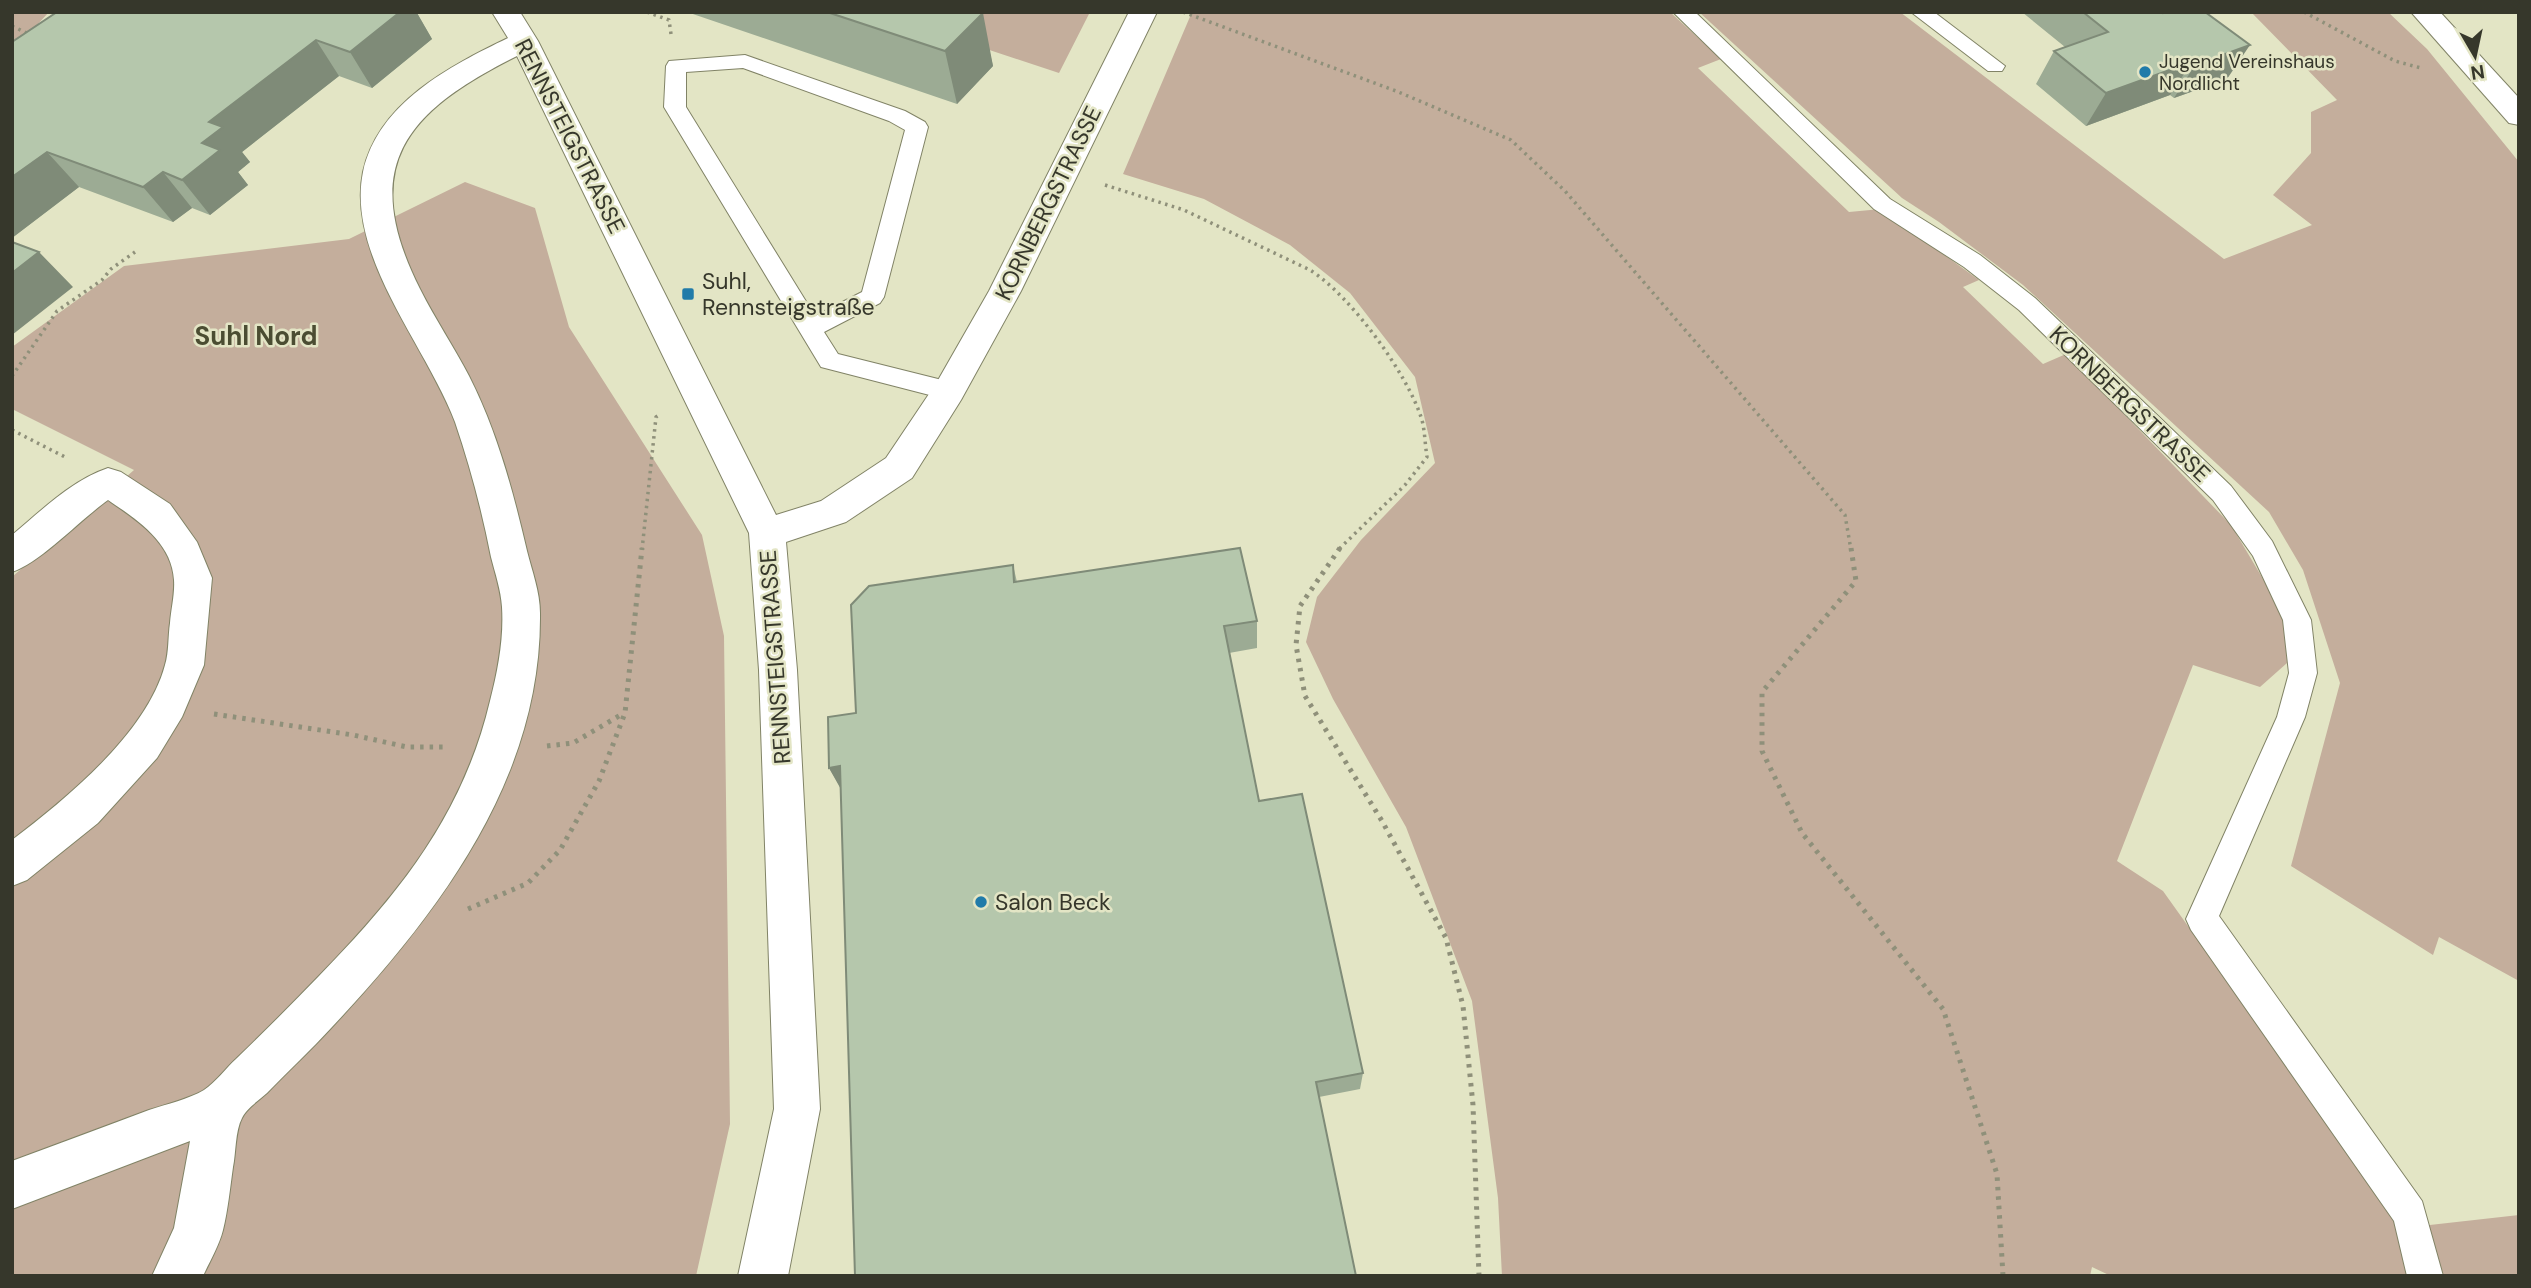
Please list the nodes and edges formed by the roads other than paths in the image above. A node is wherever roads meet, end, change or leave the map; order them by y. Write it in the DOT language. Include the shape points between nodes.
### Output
graph roads {
  1 [pos="1143,12"];
  2 [pos="1683,12"];
  3 [pos="1921,12"];
  4 [pos="2426,12"];
  5 [pos="515,27"];
  6 [pos="1995,66"];
  7 [pos="2519,116"];
  8 [pos="811,328"];
  9 [pos="949,391"];
  10 [pos="767,533"];
  11 [pos="12,556"];
  12 [pos="12,866"];
  13 [pos="219,1107"];
  14 [pos="12,1185"];
  15 [pos="177,1276"];
  16 [pos="763,1276"];
  17 [pos="2425,1276"];
  1 -- 9 [label="street, KORNBERGSTRASSE" via="1005,291"];
  2 -- 17 [label="lane, KORNBERGSTRASSE" via="1882,204 1972,261 2027,304 2222,494 2263,549 2297,620 2303,673 2291,717 2202,919 2410,1213"];
  3 -- 6 [label="lane"];
  4 -- 7 [label="street"];
  5 -- 10 [label="street, RENNSTEIGSTRASSE"];
  5 -- 13 [label="street" via="424,100 391,139 378,174 378,222 396,270 464,401 499,505 521,608 516,680 501,747 459,834 399,921"];
  8 -- 8 [label="lane" via="676,107 676,66 745,61 916,127 872,297"];
  8 -- 9 [label="lane" via="830,361"];
  9 -- 10 [label="street, KORNBERGSTRASSE" via="898,468 833,512"];
  10 -- 16 [label="street, RENNSTEIGSTRASSE" via="778,670 797,1109"];
  11 -- 12 [label="street" via="108,482 157,514 179,542 194,578 185,665 144,745 83,810"];
  13 -- 14 [label="street"];
  13 -- 15 [label="street" via="198,1233"];
}
